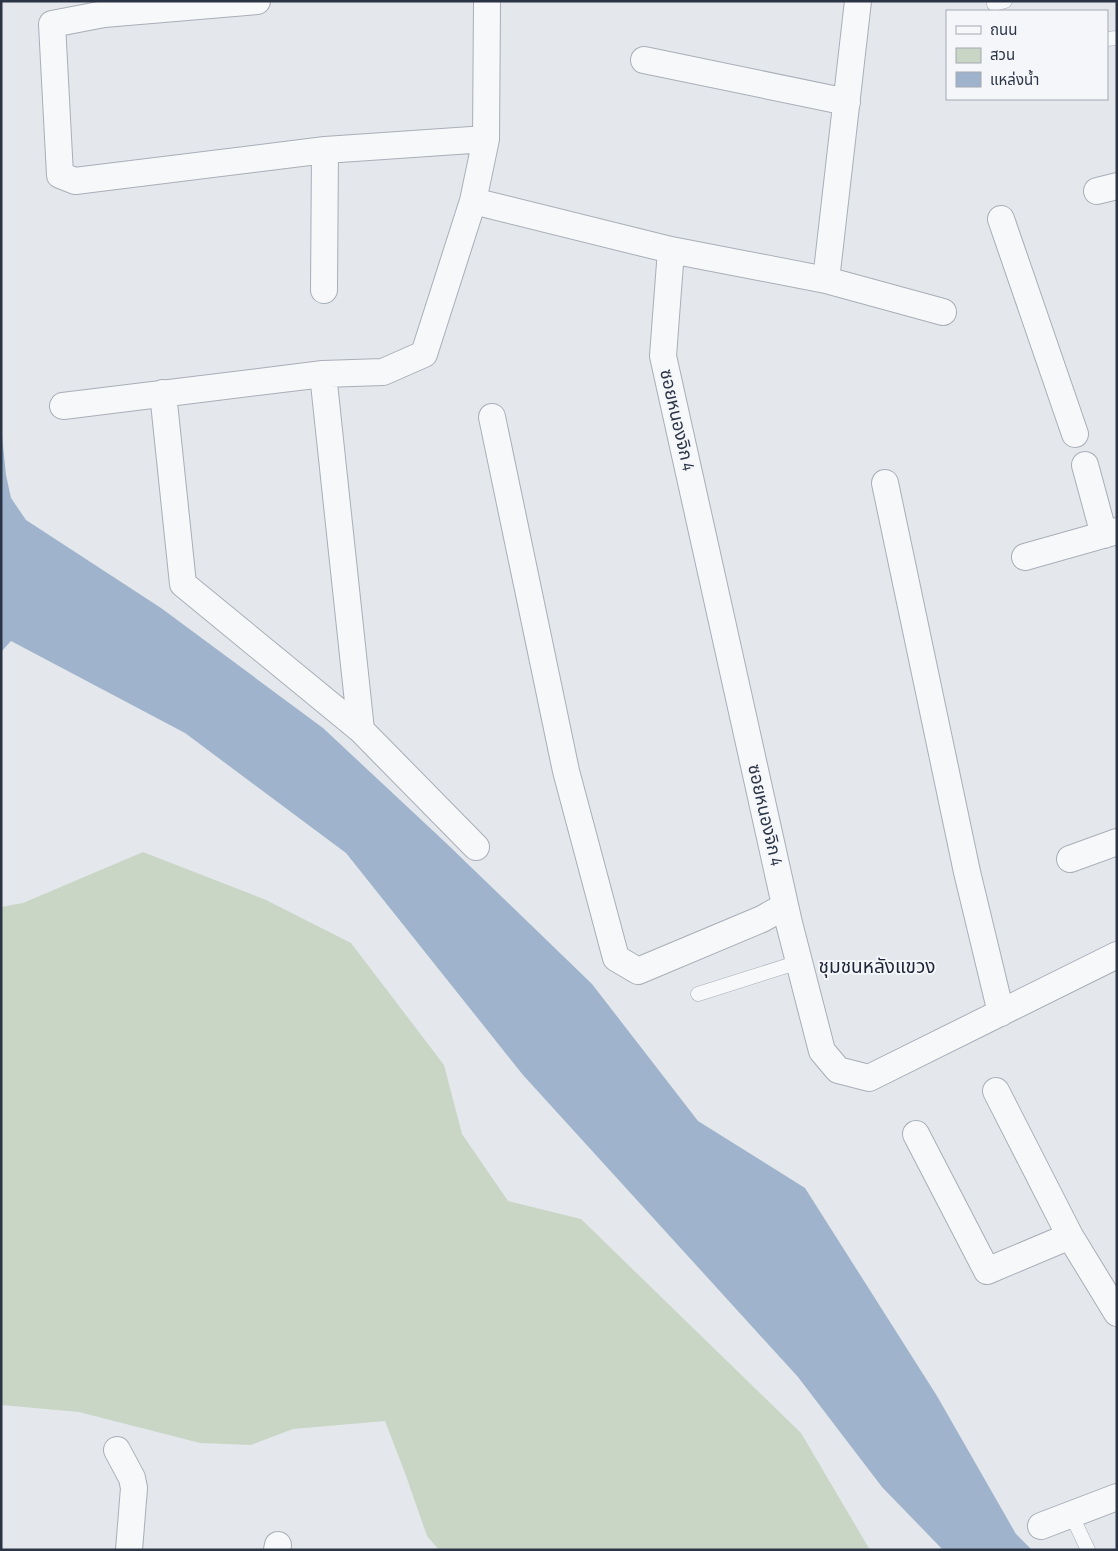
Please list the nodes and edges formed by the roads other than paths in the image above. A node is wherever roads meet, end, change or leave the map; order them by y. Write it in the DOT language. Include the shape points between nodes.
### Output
graph roads {
  1 [pos="256,1"];
  2 [pos="488,1"];
  3 [pos="858,1"];
  4 [pos="103,8"];
  5 [pos="644,60"];
  6 [pos="847,102"];
  7 [pos="486,139"];
  8 [pos="325,150"];
  9 [pos="473,201"];
  10 [pos="1001,219"];
  11 [pos="671,250"];
  12 [pos="826,280"];
  13 [pos="324,290"];
  14 [pos="942,312"];
  15 [pos="323,374"];
  16 [pos="163,393"];
  17 [pos="63,406"];
  18 [pos="492,417"];
  19 [pos="1075,434"];
  20 [pos="1085,465"];
  21 [pos="885,483"];
  22 [pos="1111,533"];
  23 [pos="1025,558"];
  24 [pos="361,730"];
  25 [pos="1117,842"];
  26 [pos="476,847"];
  27 [pos="1070,859"];
  28 [pos="785,906"];
  29 [pos="1117,955"];
  30 [pos="799,962"];
  31 [pos="698,994"];
  32 [pos="1000,1013"];
  33 [pos="996,1091"];
  34 [pos="916,1134"];
  35 [pos="1070,1236"];
  36 [pos="1117,1313"];
  37 [pos="117,1450"];
  38 [pos="1117,1497"];
  39 [pos="1071,1514"];
  40 [pos="1041,1526"];
  41 [pos="129,1550"];
  42 [pos="1088,1550"];
  1 -- 4 [label="street"];
  2 -- 7 [label="street"];
  3 -- 6 [label="street"];
  4 -- 8 [label="street" via="52,24 60,175 75,181"];
  5 -- 6 [label="street"];
  6 -- 12 [label="street"];
  7 -- 8 [label="street"];
  7 -- 9 [label="street"];
  8 -- 13 [label="street"];
  9 -- 11 [label="street"];
  9 -- 15 [label="street" via="424,354 383,372"];
  10 -- 19 [label="street"];
  11 -- 12 [label="street"];
  11 -- 28 [label="street, ซอยหนองจิก 4" via="663,356"];
  12 -- 14 [label="street"];
  15 -- 16 [label="street"];
  15 -- 24 [label="street"];
  16 -- 17 [label="street"];
  16 -- 24 [label="street" via="184,584"];
  18 -- 28 [label="street" via="566,771 616,958 638,971"];
  20 -- 22 [label="street"];
  21 -- 32 [label="street" via="966,872"];
  22 -- 23 [label="street"];
  24 -- 26 [label="street"];
  25 -- 27 [label="street"];
  28 -- 30 [label="street, ซอยหนองจิก 4"];
  29 -- 32 [label="street, ซอยหนองจิก 4"];
  30 -- 31 [label="lane"];
  30 -- 32 [label="street, ซอยหนองจิก 4" via="822,1050 838,1070 869,1078"];
  33 -- 35 [label="street"];
  34 -- 35 [label="street" via="987,1271"];
  35 -- 36 [label="street"];
  37 -- 41 [label="street" via="134,1488"];
  38 -- 39 [label="street"];
  39 -- 40 [label="street"];
  39 -- 42 [label="lane"];
}
